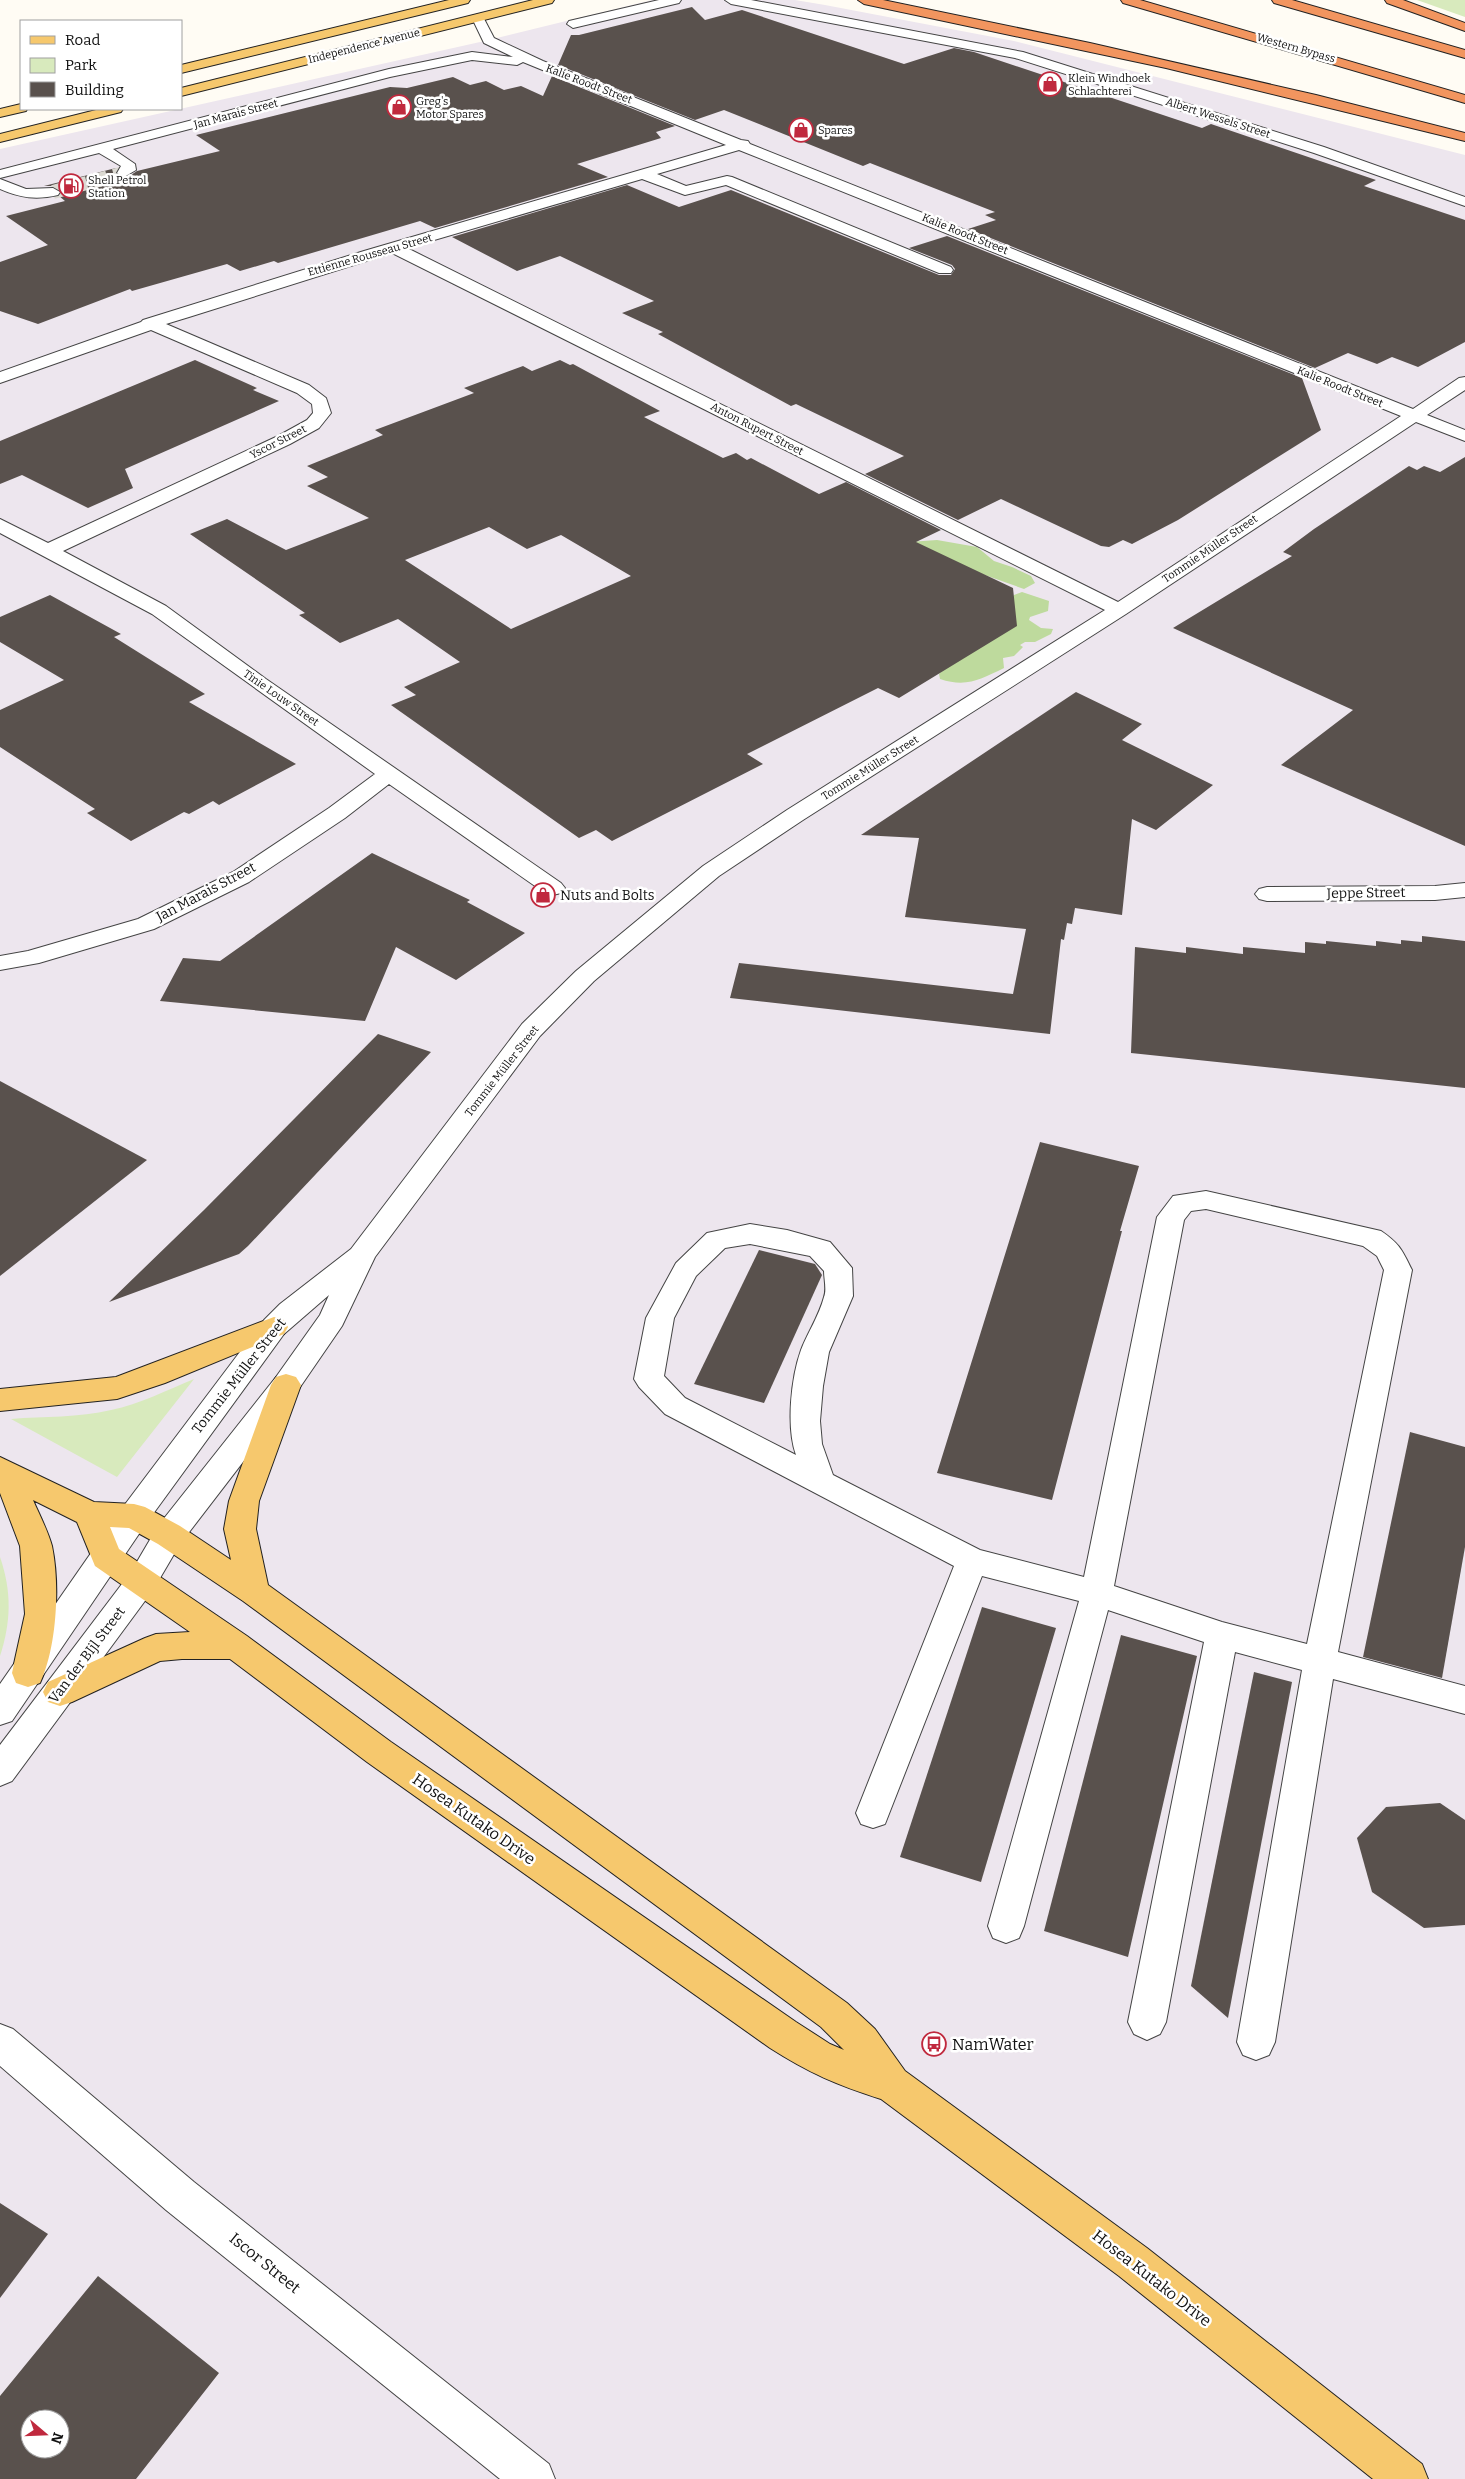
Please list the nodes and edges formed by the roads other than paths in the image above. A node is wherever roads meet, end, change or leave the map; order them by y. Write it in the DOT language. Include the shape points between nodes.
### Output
graph roads {
  1 [pos="464,0"];
  2 [pos="548,0"];
  3 [pos="675,0"];
  4 [pos="732,0"];
  5 [pos="864,0"];
  6 [pos="1127,0"];
  7 [pos="1278,0"];
  8 [pos="1392,0"];
  9 [pos="478,18"];
  10 [pos="572,24"];
  11 [pos="1465,27"];
  12 [pos="489,40"];
  13 [pos="1465,54"];
  14 [pos="472,56"];
  15 [pos="538,64"];
  16 [pos="182,69"];
  17 [pos="182,92"];
  18 [pos="1465,99"];
  19 [pos="20,108"];
  20 [pos="112,110"];
  21 [pos="0,113"];
  22 [pos="1465,137"];
  23 [pos="0,138"];
  24 [pos="743,144"];
  25 [pos="103,149"];
  26 [pos="117,158"];
  27 [pos="124,173"];
  28 [pos="643,174"];
  29 [pos="2,181"];
  30 [pos="53,192"];
  31 [pos="1465,202"];
  32 [pos="395,248"];
  33 [pos="945,270"];
  34 [pos="149,323"];
  35 [pos="0,378"];
  36 [pos="1465,382"];
  37 [pos="1411,416"];
  38 [pos="1465,436"];
  39 [pos="0,525"];
  40 [pos="49,550"];
  41 [pos="1118,610"];
  42 [pos="390,773"];
  43 [pos="553,888"];
  44 [pos="1465,890"];
  45 [pos="1267,894"];
  46 [pos="0,963"];
  47 [pos="363,1254"];
  48 [pos="274,1326"];
  49 [pos="286,1385"];
  50 [pos="0,1400"];
  51 [pos="4,1471"];
  52 [pos="821,1482"];
  53 [pos="90,1514"];
  54 [pos="134,1516"];
  55 [pos="169,1535"];
  56 [pos="106,1557"];
  57 [pos="972,1561"];
  58 [pos="142,1581"];
  59 [pos="254,1592"];
  60 [pos="1097,1593"];
  61 [pos="1222,1635"];
  62 [pos="236,1646"];
  63 [pos="1320,1661"];
  64 [pos="28,1673"];
  65 [pos="60,1692"];
  66 [pos="1465,1700"];
  67 [pos="0,1711"];
  68 [pos="0,1771"];
  69 [pos="873,1813"];
  70 [pos="1006,1926"];
  71 [pos="1147,2022"];
  72 [pos="0,2042"];
  73 [pos="1256,2042"];
  74 [pos="892,2084"];
  75 [pos="534,2479"];
  76 [pos="1407,2479"];
  1 -- 16 [label="main road, Independence Avenue"];
  2 -- 9 [label="main road, Independence Avenue"];
  3 -- 10 [label="street"];
  4 -- 31 [label="street, Albert Wessels Street" via="1018,55 1310,147"];
  5 -- 22 [label="highway" via="1187,68"];
  6 -- 18 [label="highway, Western Bypass"];
  7 -- 13 [label="highway"];
  8 -- 11 [label="highway"];
  9 -- 12 [label="street"];
  9 -- 17 [label="main road, Independence Avenue"];
  12 -- 14 [label="street"];
  12 -- 15 [label="street, Kalie Roodt Street"];
  14 -- 15 [label="street, Jan Marais Street"];
  14 -- 25 [label="street, Jan Marais Street" via="389,73"];
  15 -- 24 [label="street, Kalie Roodt Street"];
  19 -- 21 [label="main road"];
  20 -- 23 [label="main road"];
  24 -- 28 [label="street, Ettienne Rousseau Street"];
  24 -- 37 [label="street, Kalie Roodt Street"];
  25 -- 26 [label="street"];
  25 -- 29 [label="street, Jan Marais Street"];
  26 -- 27 [label="street" via="130,167"];
  26 -- 29 [label="street"];
  28 -- 32 [label="street, Ettienne Rousseau Street"];
  28 -- 33 [label="street" via="685,191 727,180"];
  29 -- 30 [label="street" via="32,196"];
  32 -- 34 [label="street, Ettienne Rousseau Street"];
  32 -- 41 [label="street, Anton Rupert Street"];
  34 -- 35 [label="street, Ettienne Rousseau Street"];
  34 -- 40 [label="street, Yscor Street" via="303,389 320,402 322,413 313,424 284,440"];
  36 -- 37 [label="street, Tommie Müller Street"];
  37 -- 38 [label="street, Kalie Roodt Street"];
  37 -- 41 [label="street, Tommie Müller Street"];
  39 -- 40 [label="street, Tinie Louw Street"];
  40 -- 42 [label="street, Tinie Louw Street" via="159,610 258,683"];
  41 -- 47 [label="street, Tommie Müller Street" via="719,866 622,944 531,1030"];
  42 -- 43 [label="street, Tinie Louw Street"];
  42 -- 46 [label="street, Jan Marais Street" via="241,877 146,924 30,958"];
  44 -- 45 [label="street, Jeppe Street"];
  47 -- 48 [label="street, Tommie Müller Street"];
  47 -- 49 [label="street, Tommie Müller Street" via="332,1319"];
  48 -- 50 [label="main road" via="116,1388"];
  48 -- 54 [label="street, Tommie Müller Street"];
  49 -- 55 [label="street, Tommie Müller Street"];
  49 -- 59 [label="main road" via="244,1501 240,1529"];
  51 -- 53 [label="main road, Hosea Kutako Drive"];
  51 -- 64 [label="main road" via="36,1546 42,1614"];
  52 -- 52 [label="street" via="807,1444 807,1394 815,1352 839,1296 838,1268 820,1249 787,1240 750,1234 717,1240 686,1270 660,1318 648,1379 674,1406"];
  52 -- 57 [label="street"];
  53 -- 54 [label="main road, Hosea Kutako Drive"];
  53 -- 56 [label="main road"];
  54 -- 55 [label="main road, Hosea Kutako Drive"];
  54 -- 56 [label="street"];
  55 -- 58 [label="street, Van der BIjl Street"];
  55 -- 59 [label="main road, Hosea Kutako Drive"];
  56 -- 58 [label="main road, Hosea Kutako Drive"];
  56 -- 64 [label="street"];
  57 -- 60 [label="street"];
  57 -- 69 [label="street"];
  58 -- 62 [label="main road, Hosea Kutako Drive"];
  58 -- 65 [label="street, Van der BIjl Street"];
  59 -- 74 [label="main road, Hosea Kutako Drive" via="834,2015 862,2042"];
  60 -- 61 [label="street"];
  60 -- 63 [label="street" via="1171,1217 1183,1203 1206,1200 1371,1238 1388,1250 1398,1270"];
  60 -- 70 [label="street"];
  61 -- 63 [label="street"];
  61 -- 71 [label="street"];
  62 -- 65 [label="main road" via="156,1648"];
  62 -- 74 [label="main road, Hosea Kutako Drive" via="379,1752 783,2035 818,2058"];
  63 -- 66 [label="street"];
  63 -- 73 [label="street"];
  64 -- 67 [label="street"];
  65 -- 68 [label="street, Van der BIjl Street"];
  72 -- 75 [label="street, Iscor Street" via="188,2202"];
  74 -- 76 [label="main road, Hosea Kutako Drive" via="1133,2262"];
}
